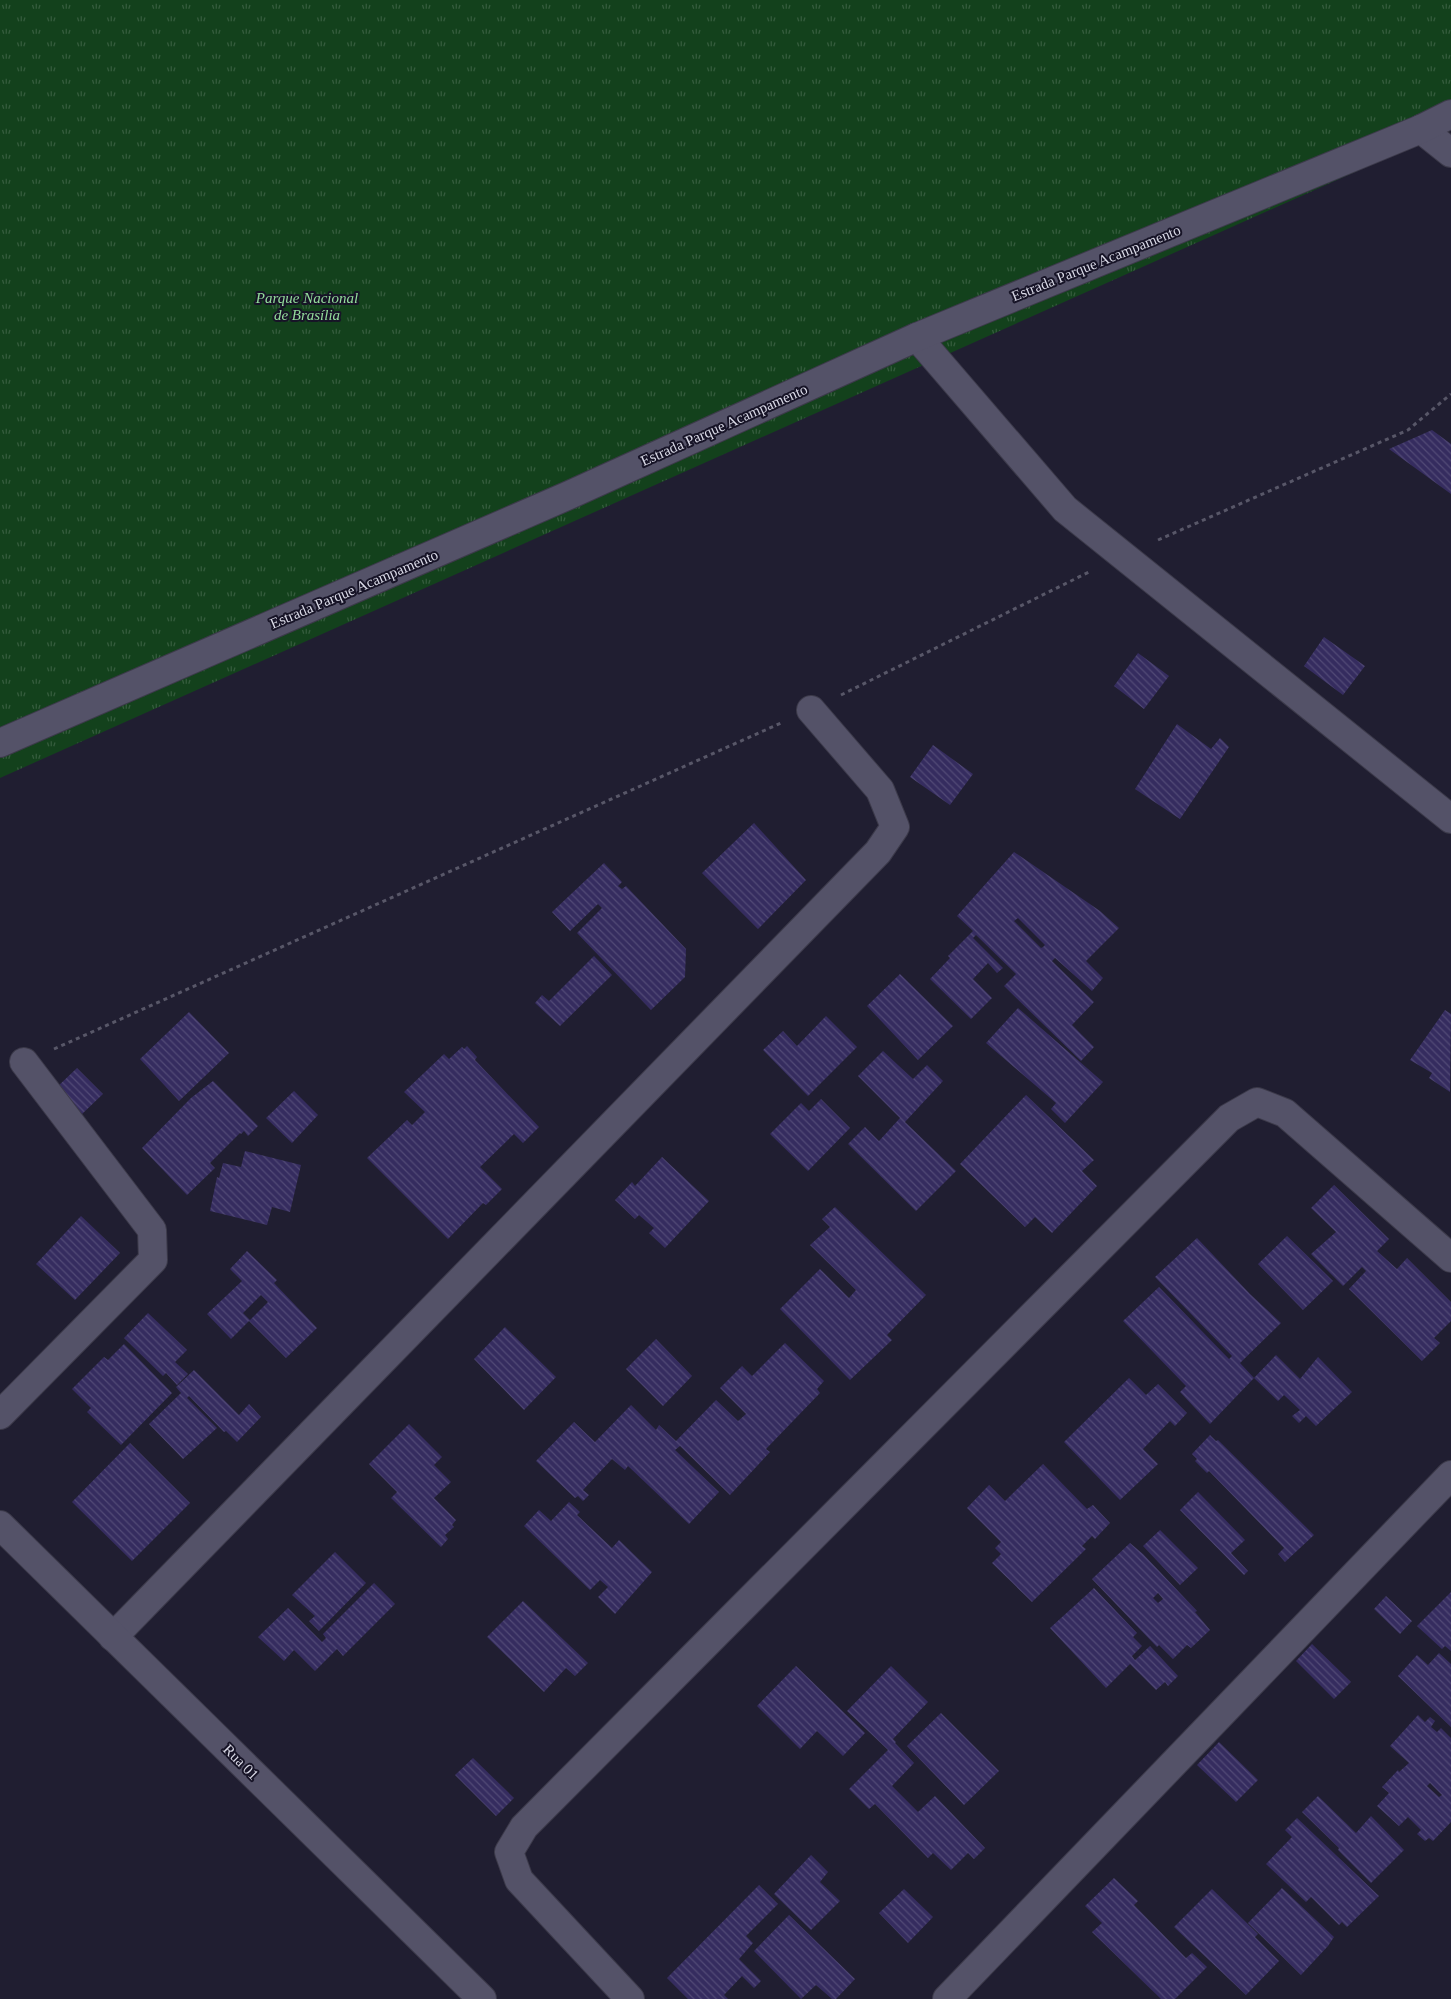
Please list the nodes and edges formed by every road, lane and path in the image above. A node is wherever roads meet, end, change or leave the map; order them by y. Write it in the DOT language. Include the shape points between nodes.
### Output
graph roads {
  1 [pos="1451,114"];
  2 [pos="1421,129"];
  3 [pos="1451,153"];
  4 [pos="917,338"];
  5 [pos="1451,394"];
  6 [pos="1123,556"];
  7 [pos="811,710"];
  8 [pos="0,742"];
  9 [pos="1451,819"];
  10 [pos="24,1062"];
  11 [pos="1451,1258"];
  12 [pos="0,1415"];
  13 [pos="1451,1475"];
  14 [pos="0,1525"];
  15 [pos="114,1637"];
  16 [pos="482,1999"];
  17 [pos="630,1999"];
  18 [pos="947,1999"];
  1 -- 2 [label="street, Estrada Parque Acampamento"];
  2 -- 3 [label="street"];
  2 -- 4 [label="street, Estrada Parque Acampamento"];
  4 -- 6 [label="street" via="1065,509"];
  4 -- 8 [label="street, Estrada Parque Acampamento" via="567,496"];
  5 -- 6 [label="path" via="1408,430"];
  6 -- 7 [label="path"];
  6 -- 9 [label="street"];
  7 -- 10 [label="path"];
  7 -- 15 [label="street" via="880,790 895,827 878,852"];
  10 -- 12 [label="street" via="152,1230 153,1260"];
  11 -- 17 [label="street" via="1286,1113 1257,1102 1229,1118 524,1827 510,1852 519,1880"];
  13 -- 18 [label="street"];
  14 -- 15 [label="street, Rua 01"];
  15 -- 16 [label="street, Rua 01"];
}
